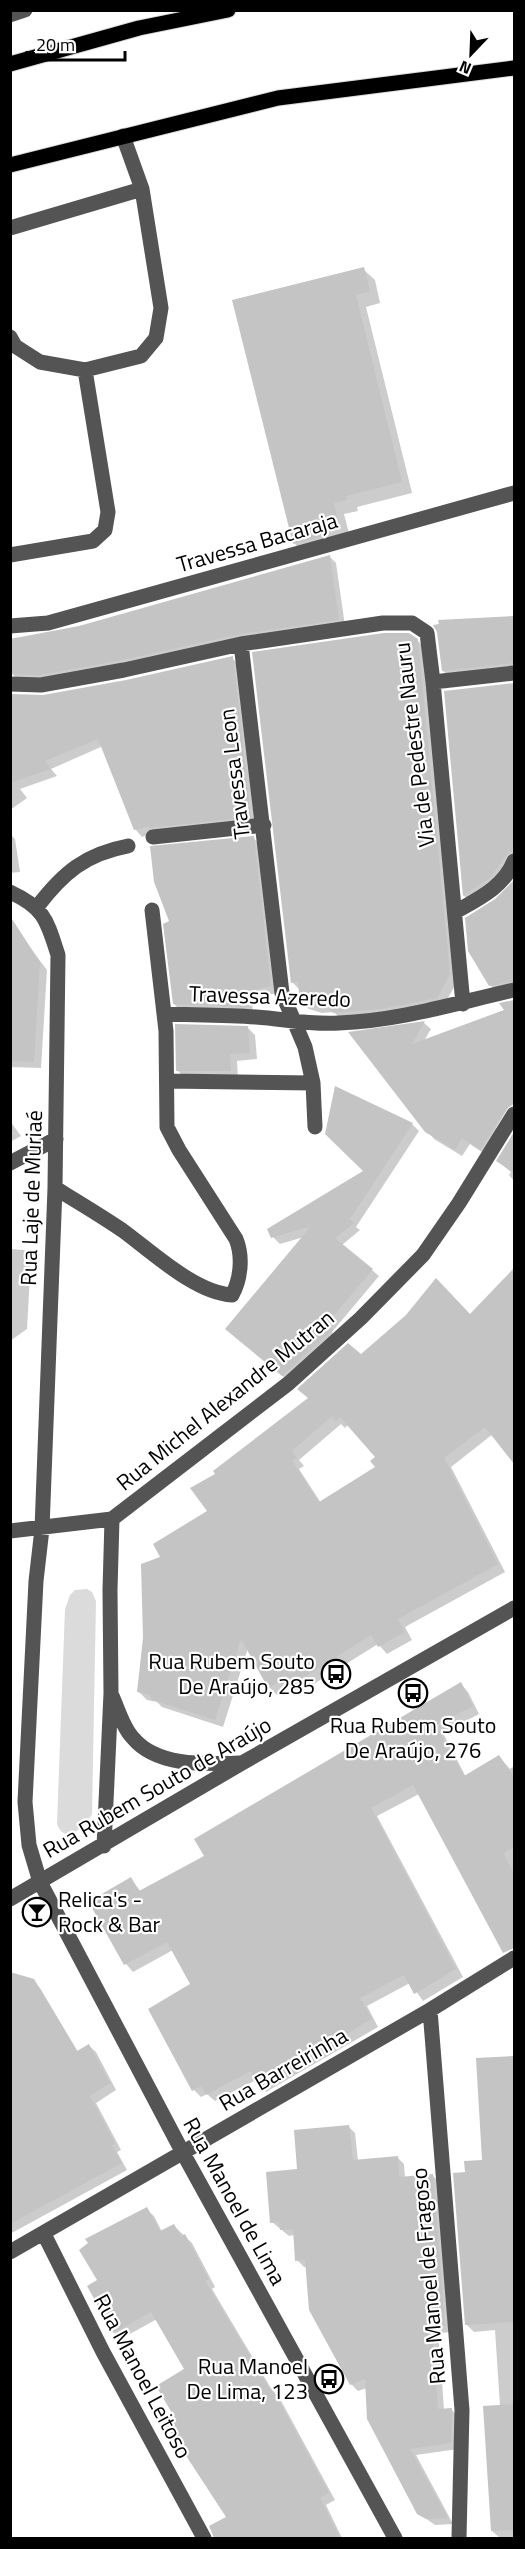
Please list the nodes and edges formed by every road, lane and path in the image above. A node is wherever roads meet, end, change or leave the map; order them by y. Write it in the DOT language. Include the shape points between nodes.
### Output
graph roads {
  1 [pos="25,10"];
  2 [pos="228,10"];
  3 [pos="10,15"];
  4 [pos="10,64"];
  5 [pos="514,68"];
  6 [pos="123,136"];
  7 [pos="10,165"];
  8 [pos="141,189"];
  9 [pos="10,228"];
  10 [pos="10,337"];
  11 [pos="85,370"];
  12 [pos="514,493"];
  13 [pos="10,555"];
  14 [pos="10,626"];
  15 [pos="241,644"];
  16 [pos="514,673"];
  17 [pos="433,682"];
  18 [pos="10,684"];
  19 [pos="264,825"];
  20 [pos="153,837"];
  21 [pos="128,846"];
  22 [pos="514,861"];
  23 [pos="10,892"];
  24 [pos="37,907"];
  25 [pos="152,910"];
  26 [pos="455,912"];
  27 [pos="514,990"];
  28 [pos="463,1004"];
  29 [pos="164,1014"];
  30 [pos="296,1023"];
  31 [pos="168,1081"];
  32 [pos="313,1083"];
  33 [pos="514,1114"];
  34 [pos="315,1126"];
  35 [pos="56,1139"];
  36 [pos="10,1163"];
  37 [pos="56,1188"];
  38 [pos="112,1519"];
  39 [pos="42,1528"];
  40 [pos="10,1532"];
  41 [pos="514,1608"];
  42 [pos="111,1694"];
  43 [pos="242,1763"];
  44 [pos="104,1846"];
  45 [pos="40,1882"];
  46 [pos="10,1899"];
  47 [pos="514,1958"];
  48 [pos="430,2010"];
  49 [pos="183,2153"];
  50 [pos="44,2234"];
  51 [pos="10,2252"];
  52 [pos="204,2538"];
  53 [pos="395,2538"];
  54 [pos="459,2538"];
  1 -- 3 [label="street"];
  2 -- 4 [label="main road" via="139,28"];
  5 -- 6 [label="main road" via="278,98"];
  6 -- 7 [label="main road"];
  6 -- 8 [label="street"];
  8 -- 9 [label="street"];
  8 -- 11 [label="street" via="161,308 156,338 141,356"];
  10 -- 11 [label="street" via="40,362"];
  11 -- 13 [label="street" via="108,512 105,530 93,540"];
  12 -- 14 [label="street, Travessa Bacaraja" via="48,623"];
  15 -- 17 [label="street, Via de Pedestre Nauru" via="383,623 412,623 427,633"];
  15 -- 18 [label="street" via="41,685"];
  15 -- 19 [label="street, Travessa Leon"];
  16 -- 17 [label="street"];
  17 -- 26 [label="street, Via de Pedestre Nauru"];
  19 -- 20 [label="street"];
  19 -- 30 [label="street, Travessa Leon" via="282,993"];
  21 -- 24 [label="street" via="89,857 67,872"];
  22 -- 26 [label="street" via="507,875 489,893"];
  23 -- 24 [label="street"];
  24 -- 35 [label="street, Rua Laje de Muriaé" via="50,929 58,956"];
  25 -- 29 [label="street"];
  26 -- 28 [label="street, Via de Pedestre Nauru"];
  27 -- 28 [label="street, Travessa Azeredo"];
  28 -- 30 [label="street, Travessa Azeredo" via="378,1020"];
  29 -- 30 [label="street, Travessa Azeredo" via="258,1017"];
  29 -- 31 [label="street"];
  30 -- 32 [label="street, Travessa Leon"];
  31 -- 32 [label="street"];
  31 -- 37 [label="street" via="167,1127 238,1245 239,1271 232,1295 194,1281"];
  32 -- 34 [label="street, Travessa Leon"];
  33 -- 38 [label="street, Rua Michel Alexandre Mutran" via="423,1255 361,1318 289,1383"];
  35 -- 36 [label="street"];
  35 -- 37 [label="street, Rua Laje de Muriaé"];
  37 -- 39 [label="street, Rua Laje de Muriaé"];
  38 -- 39 [label="street, Rua Michel Alexandre Mutran"];
  38 -- 42 [label="street"];
  39 -- 40 [label="street, Rua Michel Alexandre Mutran"];
  39 -- 45 [label="street, Rua Laje de Muriaé" via="25,1802 29,1845"];
  41 -- 43 [label="street, Rua Rubem Souto de Araújo"];
  42 -- 43 [label="street" via="132,1738 146,1748 186,1763"];
  42 -- 44 [label="street"];
  43 -- 44 [label="street, Rua Rubem Souto de Araújo"];
  44 -- 45 [label="street, Rua Rubem Souto de Araújo"];
  45 -- 46 [label="street, Rua Rubem Souto de Araújo"];
  45 -- 49 [label="street, Rua Manoel de Lima"];
  47 -- 48 [label="street, Rua Barreirinha"];
  48 -- 49 [label="street, Rua Barreirinha"];
  48 -- 54 [label="street, Rua Manoel de Fragoso" via="462,2410"];
  49 -- 50 [label="street, Rua Barreirinha"];
  49 -- 53 [label="street, Rua Manoel de Lima"];
  50 -- 51 [label="street, Rua Barreirinha"];
  50 -- 52 [label="street, Rua Manoel Leitoso"];
}
